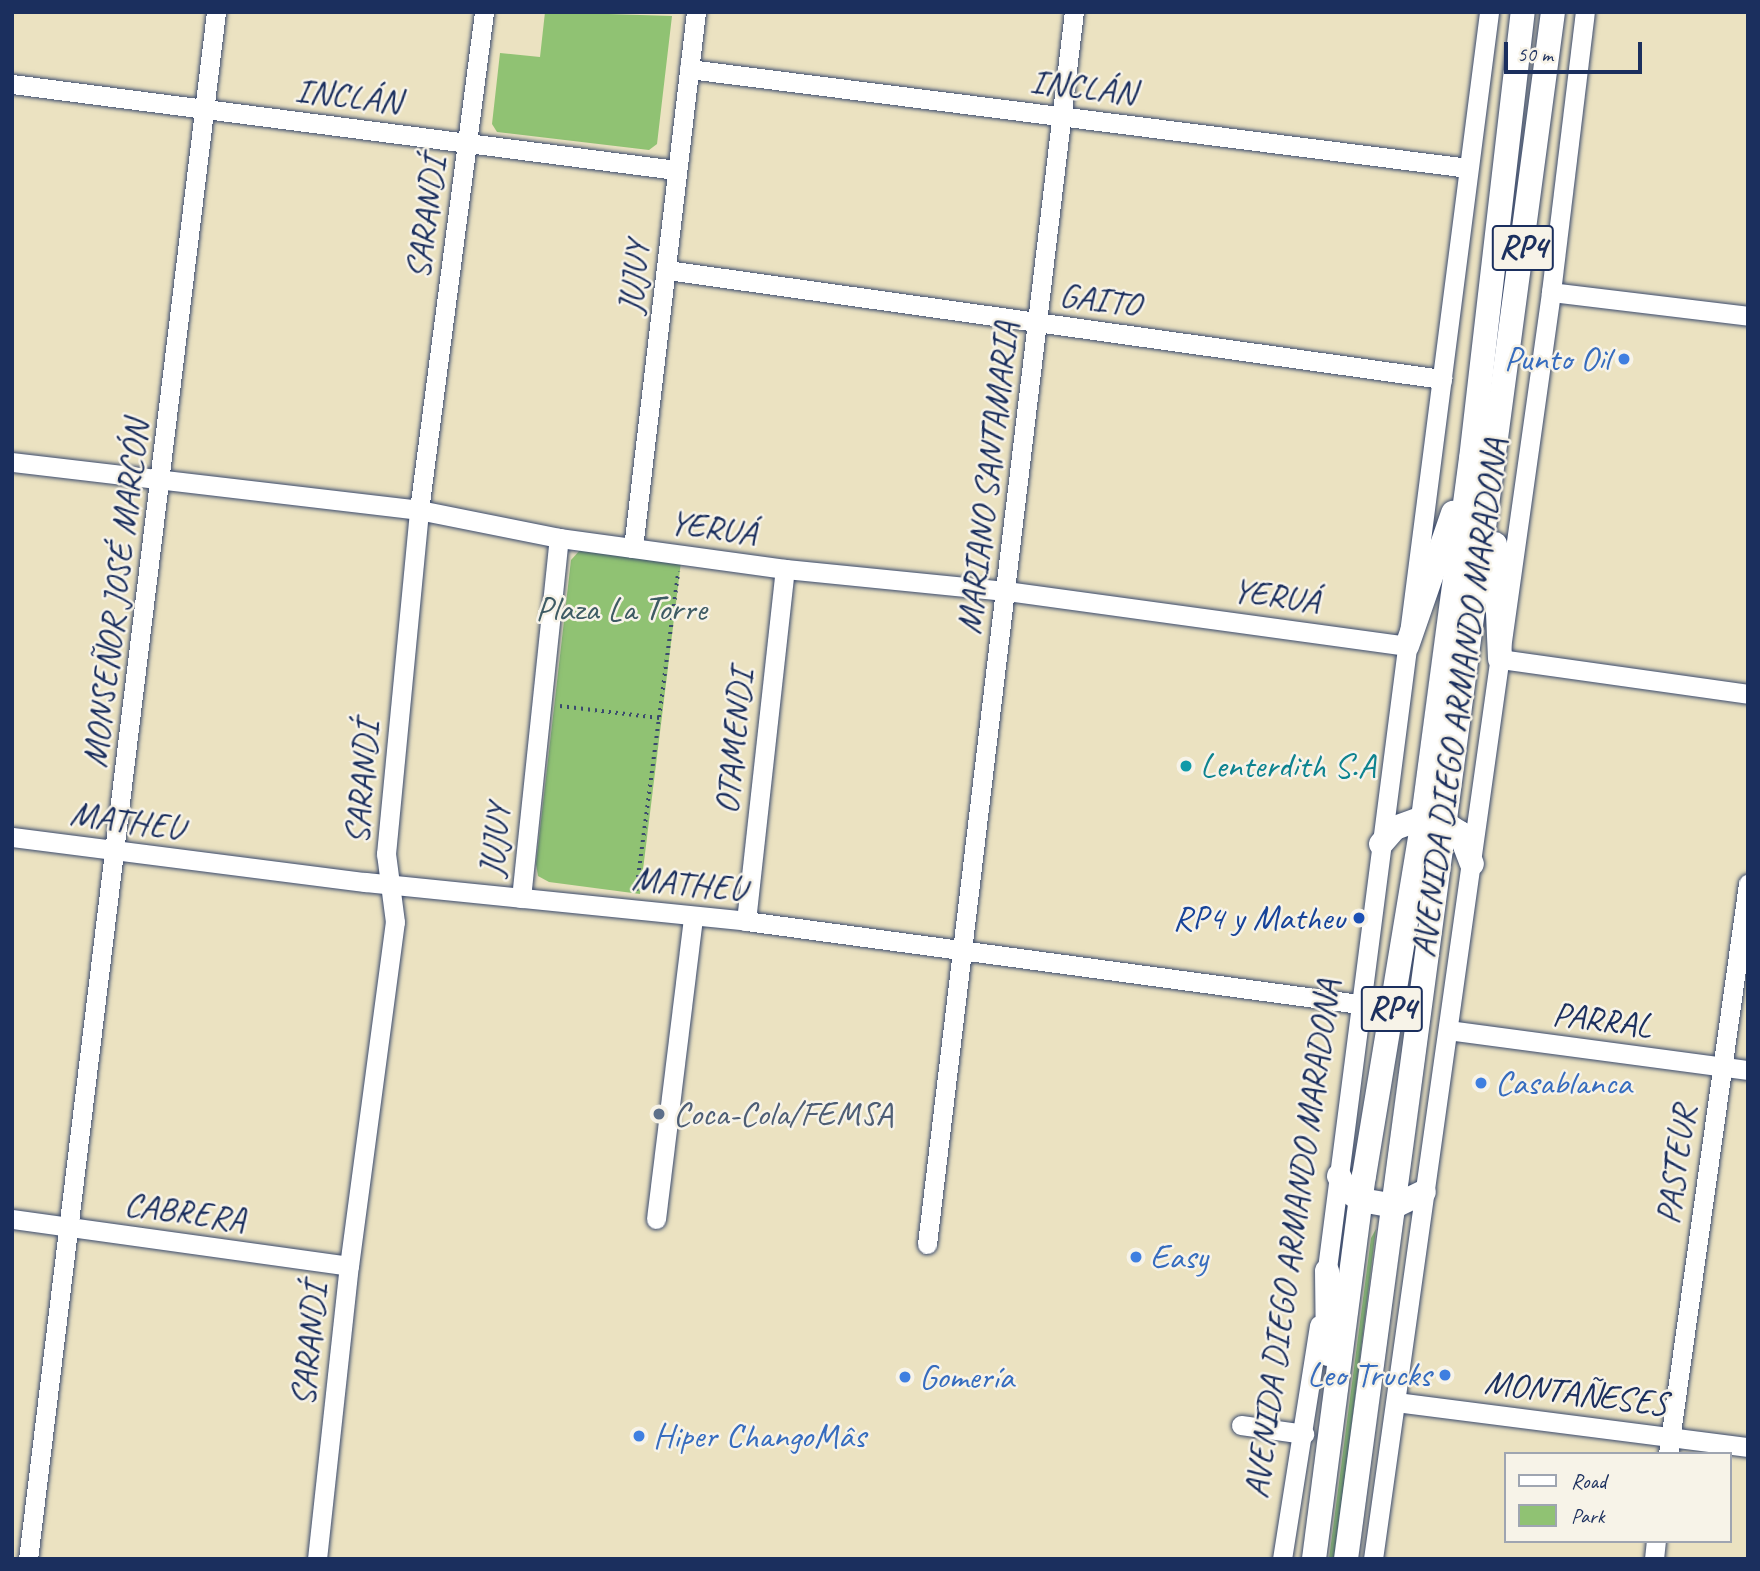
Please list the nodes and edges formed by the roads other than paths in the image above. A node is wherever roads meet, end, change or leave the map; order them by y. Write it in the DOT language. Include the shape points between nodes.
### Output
graph roads {
  1 [pos="216,12"];
  2 [pos="484,12"];
  3 [pos="696,12"];
  4 [pos="1074,12"];
  5 [pos="1489,12"];
  6 [pos="1522,12"];
  7 [pos="1553,12"];
  8 [pos="1585,12"];
  9 [pos="689,69"];
  10 [pos="12,84"];
  11 [pos="205,110"];
  12 [pos="1062,117"];
  13 [pos="468,142"];
  14 [pos="1468,168"];
  15 [pos="676,170"];
  16 [pos="667,270"];
  17 [pos="1551,292"];
  18 [pos="1748,316"];
  19 [pos="1038,323"];
  20 [pos="1442,379"];
  21 [pos="1471,459"];
  22 [pos="12,462"];
  23 [pos="162,480"];
  24 [pos="1492,483"];
  25 [pos="419,510"];
  26 [pos="559,538"];
  27 [pos="633,548"];
  28 [pos="785,569"];
  29 [pos="1006,591"];
  30 [pos="1407,646"];
  31 [pos="1500,659"];
  32 [pos="1748,694"];
  33 [pos="1434,820"];
  34 [pos="12,837"];
  35 [pos="1381,844"];
  36 [pos="116,852"];
  37 [pos="1472,864"];
  38 [pos="390,883"];
  39 [pos="1748,884"];
  40 [pos="521,898"];
  41 [pos="693,916"];
  42 [pos="746,921"];
  43 [pos="963,950"];
  44 [pos="1359,1004"];
  45 [pos="1448,1030"];
  46 [pos="1721,1067"];
  47 [pos="1748,1070"];
  48 [pos="1339,1177"];
  49 [pos="1423,1192"];
  50 [pos="1361,1200"];
  51 [pos="1395,1206"];
  52 [pos="12,1219"];
  53 [pos="656,1219"];
  54 [pos="68,1227"];
  55 [pos="927,1244"];
  56 [pos="349,1266"];
  57 [pos="1326,1271"];
  58 [pos="1396,1402"];
  59 [pos="1241,1425"];
  60 [pos="1316,1434"];
  61 [pos="1670,1446"];
  62 [pos="1748,1447"];
  63 [pos="28,1559"];
  64 [pos="317,1559"];
  65 [pos="1282,1559"];
  66 [pos="1314,1559"];
  67 [pos="1346,1559"];
  68 [pos="1373,1559"];
  1 -- 11 [label="street, MONSEÑOR JOSÉ MARCÓN"];
  2 -- 13 [label="street, SARANDÍ"];
  3 -- 9 [label="street, JUJUY"];
  4 -- 12 [label="street, MARIANO SANTAMARIA"];
  5 -- 14 [label="street, AVENIDA DIEGO ARMANDO MARADONA"];
  6 -- 21 [label="main road, AVENIDA DIEGO ARMANDO MARADONA / RP4"];
  7 -- 24 [label="main road, AVENIDA DIEGO ARMANDO MARADONA / RP4"];
  8 -- 17 [label="street, AVENIDA DIEGO ARMANDO MARADONA"];
  9 -- 12 [label="street, INCLÁN"];
  9 -- 15 [label="street, JUJUY"];
  10 -- 11 [label="street, INCLÁN"];
  11 -- 13 [label="street, INCLÁN"];
  11 -- 23 [label="street, MONSEÑOR JOSÉ MARCÓN"];
  12 -- 14 [label="street, INCLÁN"];
  12 -- 19 [label="street, MARIANO SANTAMARIA"];
  13 -- 15 [label="street, INCLÁN"];
  13 -- 25 [label="street, SARANDÍ"];
  14 -- 20 [label="street, AVENIDA DIEGO ARMANDO MARADONA"];
  15 -- 16 [label="street, JUJUY"];
  16 -- 19 [label="street, GAITO"];
  16 -- 27 [label="street, JUJUY"];
  17 -- 18 [label="street"];
  17 -- 31 [label="street, AVENIDA DIEGO ARMANDO MARADONA"];
  19 -- 20 [label="street, GAITO"];
  19 -- 29 [label="street, MARIANO SANTAMARIA"];
  20 -- 30 [label="street, AVENIDA DIEGO ARMANDO MARADONA"];
  21 -- 30 [label="main road"];
  21 -- 33 [label="main road, AVENIDA DIEGO ARMANDO MARADONA / RP4"];
  22 -- 23 [label="street, YERUÁ"];
  23 -- 25 [label="street, YERUÁ"];
  23 -- 36 [label="street, MONSEÑOR JOSÉ MARCÓN"];
  24 -- 31 [label="main road"];
  24 -- 33 [label="main road, AVENIDA DIEGO ARMANDO MARADONA / RP4"];
  25 -- 26 [label="street, YERUÁ"];
  25 -- 38 [label="street, SARANDÍ" via="386,854"];
  26 -- 27 [label="street, YERUÁ"];
  26 -- 40 [label="street, JUJUY"];
  27 -- 28 [label="street, YERUÁ"];
  28 -- 29 [label="street, YERUÁ"];
  28 -- 42 [label="street, OTAMENDI"];
  29 -- 30 [label="street, YERUÁ"];
  29 -- 43 [label="street, MARIANO SANTAMARIA"];
  30 -- 35 [label="street, AVENIDA DIEGO ARMANDO MARADONA"];
  31 -- 32 [label="street"];
  31 -- 37 [label="street, AVENIDA DIEGO ARMANDO MARADONA"];
  33 -- 35 [label="main road" via="1395,828"];
  33 -- 37 [label="main road" via="1460,832"];
  33 -- 50 [label="main road, AVENIDA DIEGO ARMANDO MARADONA / RP4"];
  33 -- 51 [label="main road, AVENIDA DIEGO ARMANDO MARADONA / RP4"];
  34 -- 36 [label="street, MATHEU"];
  35 -- 44 [label="street, AVENIDA DIEGO ARMANDO MARADONA"];
  36 -- 38 [label="street, MATHEU"];
  36 -- 54 [label="street, MONSEÑOR JOSÉ MARCÓN"];
  37 -- 45 [label="street, AVENIDA DIEGO ARMANDO MARADONA"];
  38 -- 40 [label="street, MATHEU"];
  38 -- 56 [label="street, SARANDÍ" via="395,922"];
  39 -- 46 [label="street, PASTEUR"];
  40 -- 41 [label="street, MATHEU"];
  41 -- 42 [label="street, MATHEU"];
  41 -- 53 [label="street"];
  42 -- 43 [label="street, MATHEU"];
  43 -- 44 [label="street, MATHEU"];
  43 -- 55 [label="street, MARIANO SANTAMARIA"];
  44 -- 48 [label="street, AVENIDA DIEGO ARMANDO MARADONA"];
  45 -- 46 [label="street, PARRAL"];
  45 -- 49 [label="street, AVENIDA DIEGO ARMANDO MARADONA"];
  46 -- 47 [label="street, PARRAL"];
  46 -- 61 [label="street, PASTEUR"];
  48 -- 50 [label="main road" via="1345,1189"];
  48 -- 57 [label="street, AVENIDA DIEGO ARMANDO MARADONA"];
  49 -- 51 [label="main road"];
  49 -- 58 [label="street, AVENIDA DIEGO ARMANDO MARADONA"];
  50 -- 51 [label="main road"];
  50 -- 60 [label="main road, AVENIDA DIEGO ARMANDO MARADONA / RP4"];
  51 -- 67 [label="main road, AVENIDA DIEGO ARMANDO MARADONA / RP4"];
  52 -- 54 [label="street, CABRERA"];
  54 -- 56 [label="street, CABRERA"];
  54 -- 63 [label="street, MONSEÑOR JOSÉ MARCÓN"];
  56 -- 64 [label="street, SARANDÍ"];
  57 -- 60 [label="main road"];
  58 -- 61 [label="street, MONTAÑESES"];
  58 -- 68 [label="street, AVENIDA DIEGO ARMANDO MARADONA"];
  59 -- 60 [label="street"];
  60 -- 65 [label="street, AVENIDA DIEGO ARMANDO MARADONA"];
  60 -- 66 [label="main road, AVENIDA DIEGO ARMANDO MARADONA / RP4"];
  61 -- 62 [label="street, MONTAÑESES"];
}
